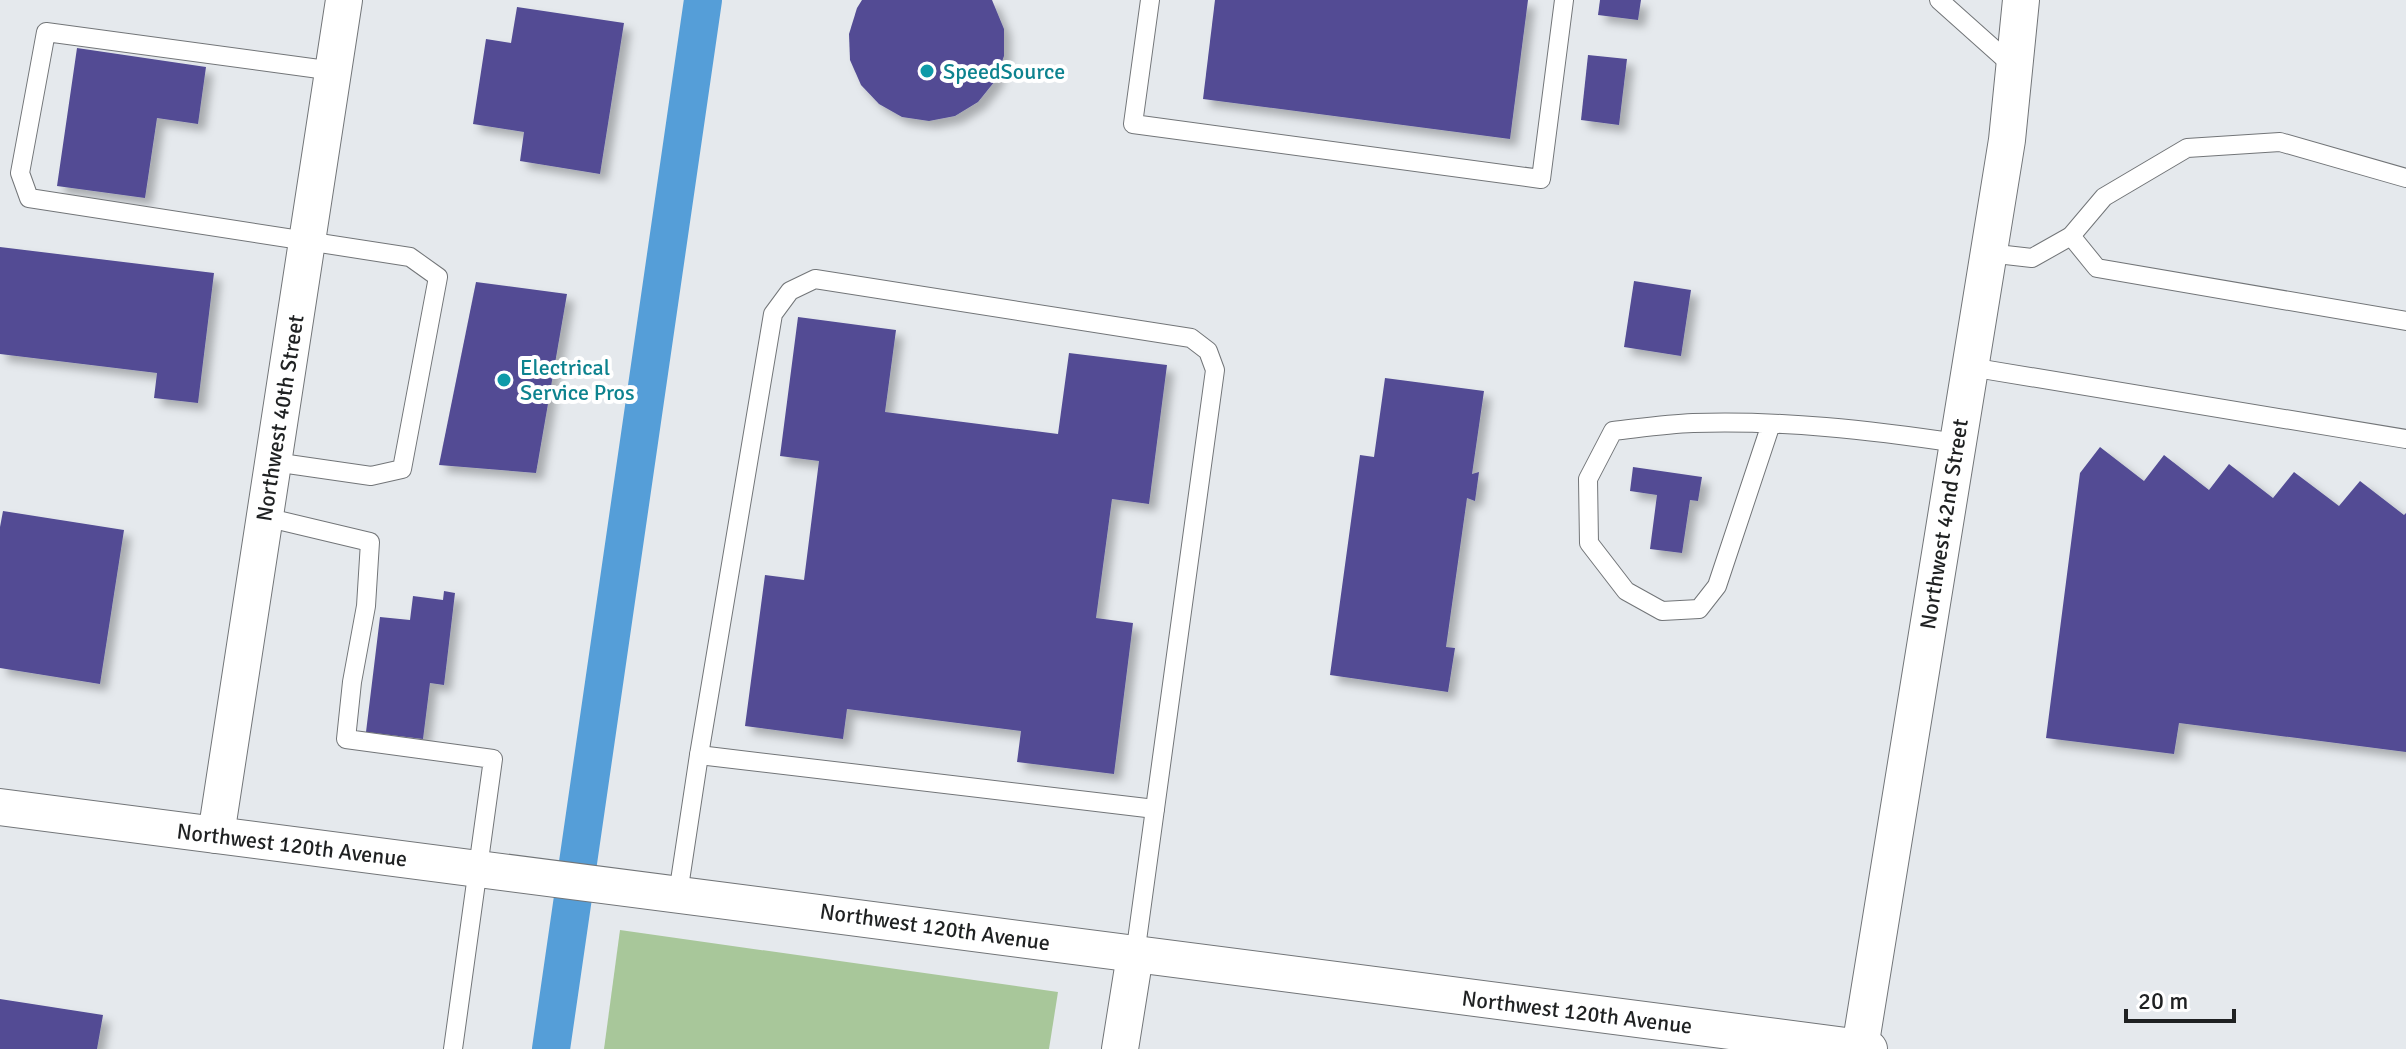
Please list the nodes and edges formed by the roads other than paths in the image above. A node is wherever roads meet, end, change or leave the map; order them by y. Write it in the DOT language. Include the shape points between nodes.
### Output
graph roads {
  1 [pos="344,0"];
  2 [pos="1150,0"];
  3 [pos="1564,0"];
  4 [pos="1939,0"];
  5 [pos="2021,0"];
  6 [pos="2014,67"];
  7 [pos="334,71"];
  8 [pos="2406,178"];
  9 [pos="2071,236"];
  10 [pos="308,239"];
  11 [pos="1988,253"];
  12 [pos="2406,321"];
  13 [pos="1970,367"];
  14 [pos="1771,424"];
  15 [pos="2406,439"];
  16 [pos="1957,443"];
  17 [pos="274,462"];
  18 [pos="265,517"];
  19 [pos="699,755"];
  20 [pos="0,807"];
  21 [pos="1155,809"];
  22 [pos="216,835"];
  23 [pos="479,868"];
  24 [pos="678,894"];
  25 [pos="1135,955"];
  26 [pos="1865,1048"];
  27 [pos="453,1049"];
  28 [pos="1120,1049"];
  1 -- 7 [label="street, Northwest 40th Street"];
  2 -- 3 [label="lane" via="1133,124 1541,179"];
  4 -- 6 [label="lane"];
  5 -- 6 [label="street, Northwest 42nd Street"];
  6 -- 11 [label="street, Northwest 42nd Street"];
  7 -- 10 [label="street, Northwest 40th Street"];
  7 -- 10 [label="lane" via="46,32 20,173 29,198"];
  8 -- 9 [label="lane" via="2280,142 2187,148 2104,197"];
  9 -- 11 [label="lane" via="2032,258"];
  9 -- 12 [label="lane" via="2097,268"];
  10 -- 17 [label="street, Northwest 40th Street"];
  10 -- 17 [label="lane" via="410,257 438,277 402,469 371,476"];
  11 -- 13 [label="street, Northwest 42nd Street"];
  13 -- 15 [label="lane"];
  13 -- 16 [label="street, Northwest 42nd Street"];
  14 -- 14 [label="lane" via="1691,423 1613,431 1588,479 1589,543 1626,591 1662,611 1699,609 1717,586"];
  14 -- 16 [label="lane" via="1864,429"];
  16 -- 26 [label="street, Northwest 42nd Street"];
  17 -- 18 [label="street, Northwest 40th Street"];
  18 -- 22 [label="street, Northwest 40th Street"];
  18 -- 23 [label="lane" via="370,542 346,739 493,759"];
  19 -- 21 [label="lane"];
  19 -- 21 [label="lane" via="773,314 790,291 815,279 1191,338 1208,351 1215,370"];
  19 -- 24 [label="lane"];
  20 -- 22 [label="street, Northwest 120th Avenue"];
  21 -- 25 [label="lane"];
  22 -- 23 [label="street, Northwest 120th Avenue"];
  23 -- 24 [label="street, Northwest 120th Avenue"];
  23 -- 27 [label="lane"];
  24 -- 25 [label="street, Northwest 120th Avenue"];
  25 -- 26 [label="street, Northwest 120th Avenue"];
  25 -- 28 [label="street"];
}
